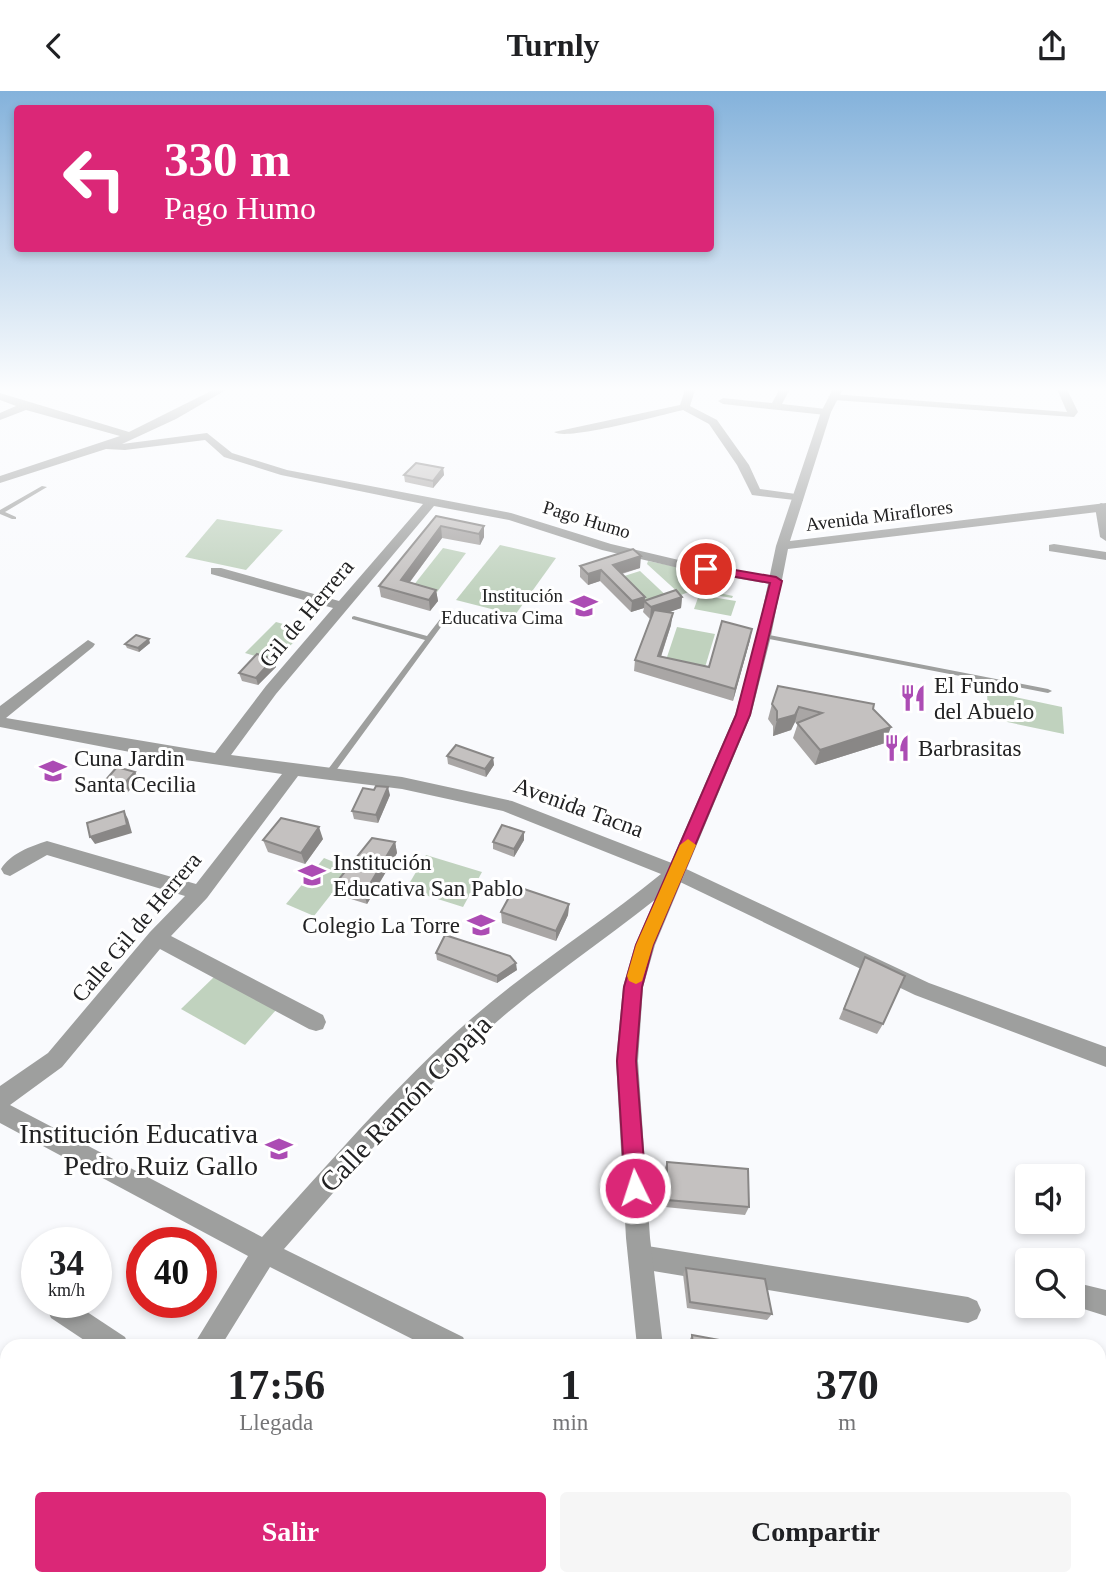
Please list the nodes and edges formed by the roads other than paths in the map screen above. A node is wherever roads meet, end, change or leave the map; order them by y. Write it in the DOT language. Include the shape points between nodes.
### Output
graph roads {
  1 [pos="72,457"];
  2 [pos="233,457"];
  3 [pos="737,457"];
  4 [pos="812,457"];
  5 [pos="0,480"];
  6 [pos="44,487"];
  7 [pos="799,498"];
  8 [pos="432,501"];
  9 [pos="1103,507"];
  10 [pos="0,512"];
  11 [pos="15,518"];
  12 [pos="1106,537"];
  13 [pos="782,546"];
  14 [pos="1054,548"];
  15 [pos="1106,556"];
  16 [pos="216,571"];
  17 [pos="776,581"];
  18 [pos="342,606"];
  19 [pos="354,618"];
  20 [pos="443,620"];
  21 [pos="764,636"];
  22 [pos="430,639"];
  23 [pos="88,644"];
  24 [pos="1048,691"];
  25 [pos="0,714"];
  26 [pos="0,722"];
  27 [pos="220,758"];
  28 [pos="294,770"];
  29 [pos="329,774"];
  30 [pos="10,869"];
  31 [pos="676,871"];
  32 [pos="200,893"];
  33 [pos="158,938"];
  34 [pos="316,1022"];
  35 [pos="1106,1057"];
  36 [pos="0,1099"];
  37 [pos="0,1111"];
  38 [pos="265,1252"];
  39 [pos="640,1257"];
  40 [pos="1085,1297"];
  41 [pos="1106,1303"];
  42 [pos="968,1310"];
  43 [pos="74,1318"];
  44 [pos="105,1339"];
  45 [pos="210,1339"];
  46 [pos="440,1339"];
  47 [pos="649,1339"];
  1 -- 5 [label="street"];
  2 -- 8 [label="street, Pago Humo"];
  3 -- 7 [label="street" via="756,492"];
  4 -- 7 [label="street"];
  6 -- 10 [label="lane"];
  7 -- 13 [label="street"];
  8 -- 17 [label="street, Pago Humo" via="511,517 683,565"];
  8 -- 18 [label="street, Gil de Herrera"];
  9 -- 12 [label="street"];
  9 -- 13 [label="street, Avenida Miraflores"];
  10 -- 11 [label="lane"];
  13 -- 17 [label="street"];
  14 -- 15 [label="street"];
  16 -- 18 [label="street"];
  17 -- 21 [label="street"];
  18 -- 27 [label="street, Gil de Herrera"];
  19 -- 22 [label="lane"];
  20 -- 22 [label="lane"];
  21 -- 24 [label="lane"];
  21 -- 31 [label="street" via="732,747"];
  22 -- 29 [label="lane"];
  23 -- 25 [label="street"];
  26 -- 27 [label="street, Avenida Tacna"];
  27 -- 28 [label="street, Avenida Tacna"];
  28 -- 29 [label="street, Avenida Tacna"];
  28 -- 32 [label="street, Calle Gil de Herrera"];
  29 -- 31 [label="street, Avenida Tacna" via="402,783 506,805"];
  30 -- 32 [label="street" via="47,848"];
  31 -- 35 [label="street, Avenida Tacna" via="922,989"];
  31 -- 38 [label="street, Calle Ramón Copaja" via="479,1025 420,1080"];
  31 -- 39 [label="street" via="638,965 628,1022"];
  32 -- 33 [label="street, Calle Gil de Herrera"];
  33 -- 34 [label="street"];
  33 -- 36 [label="street, Calle Gil de Herrera" via="55,1060"];
  37 -- 38 [label="street"];
  38 -- 45 [label="street, Calle Ramón Copaja"];
  38 -- 46 [label="street"];
  39 -- 42 [label="street"];
  39 -- 47 [label="street"];
  40 -- 41 [label="street"];
  43 -- 44 [label="street"];
}
